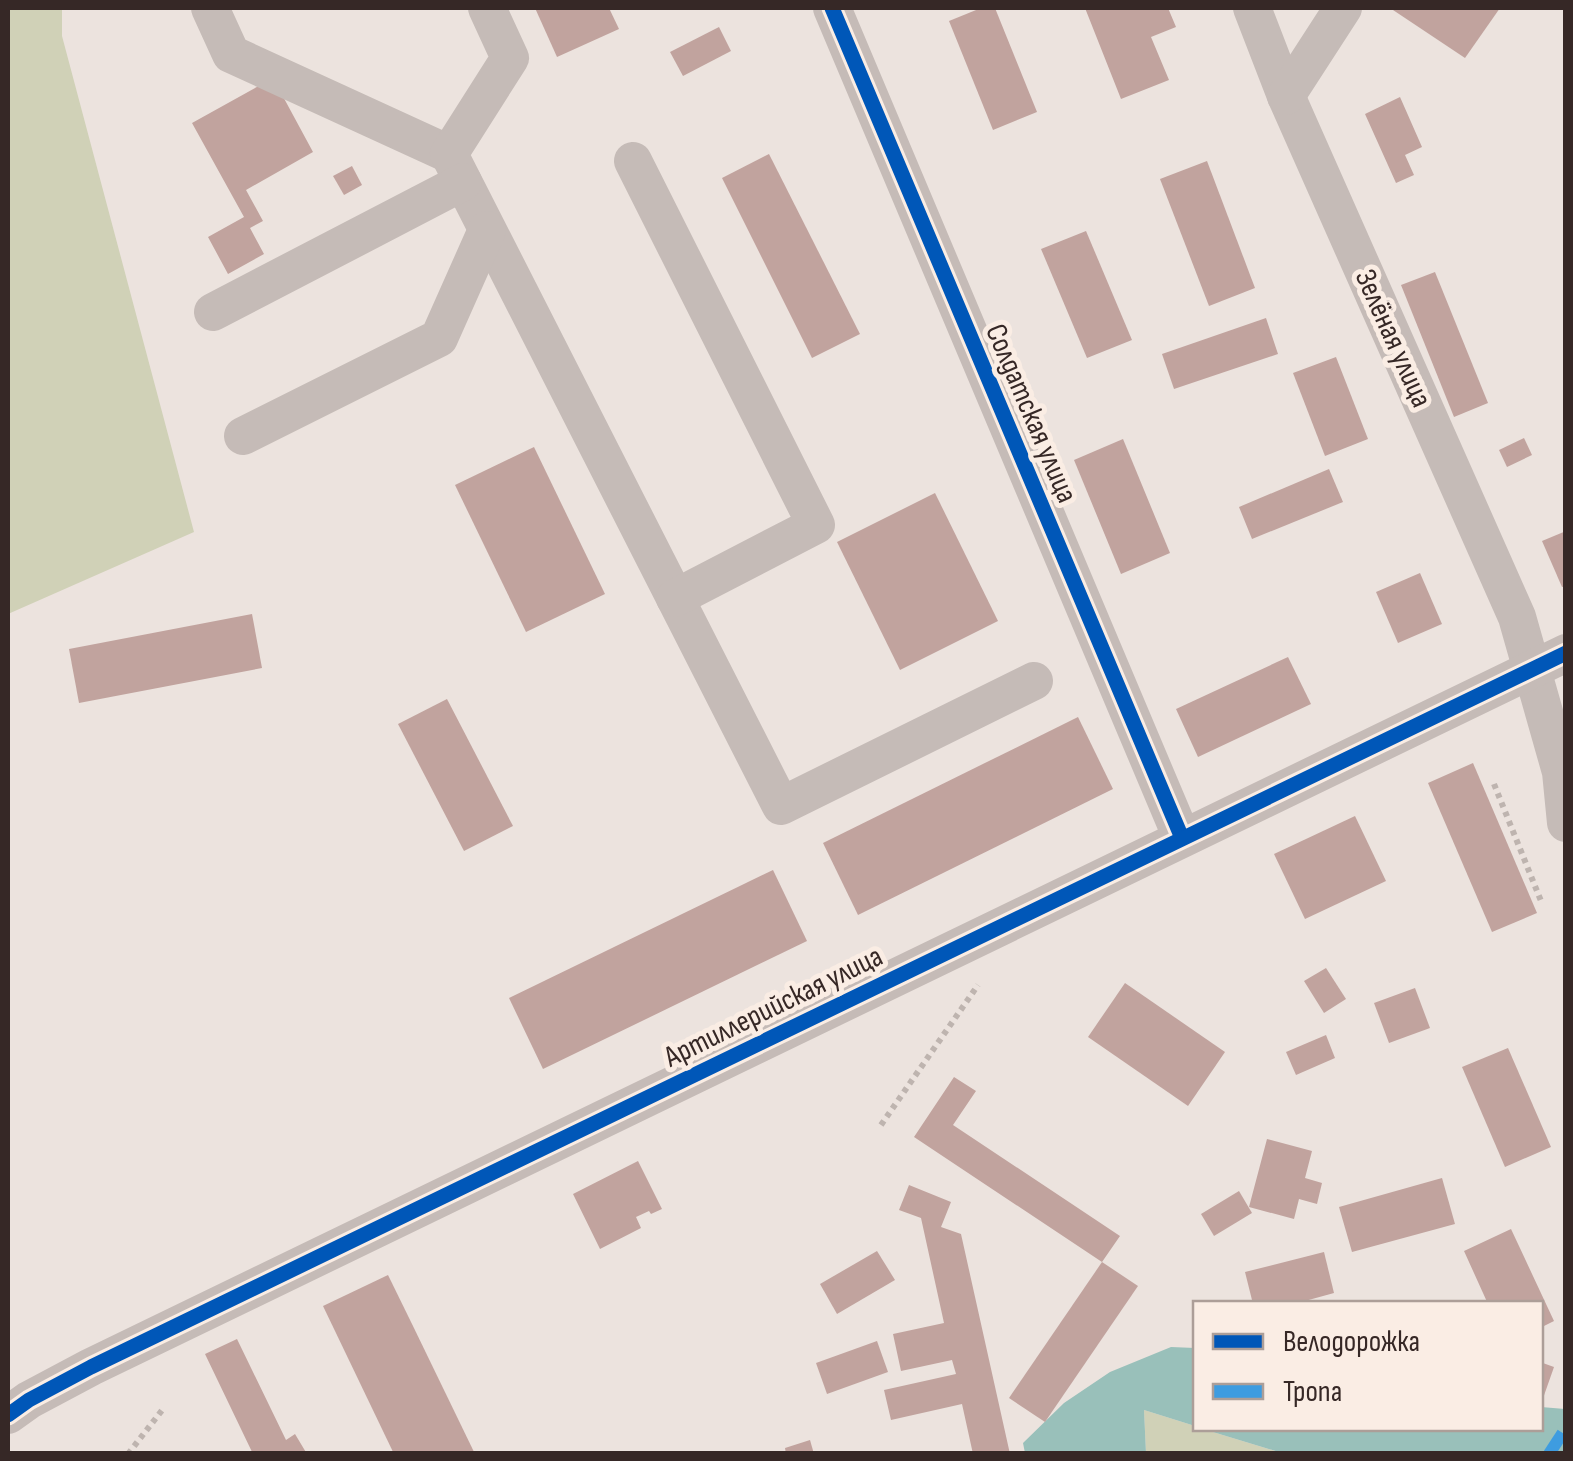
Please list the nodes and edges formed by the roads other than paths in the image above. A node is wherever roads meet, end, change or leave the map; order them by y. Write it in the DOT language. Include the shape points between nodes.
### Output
graph roads {
  1 [pos="210,8"];
  2 [pos="487,8"];
  3 [pos="832,8"];
  4 [pos="1252,8"];
  5 [pos="1343,8"];
  6 [pos="1286,96"];
  7 [pos="632,160"];
  8 [pos="456,168"];
  9 [pos="488,230"];
  10 [pos="213,312"];
  11 [pos="244,436"];
  12 [pos="675,598"];
  13 [pos="1549,661"];
  14 [pos="1034,682"];
  15 [pos="1566,823"];
  16 [pos="1182,838"];
  17 [pos="8,1415"];
  1 -- 8 [label="street" via="231,54"];
  2 -- 8 [label="street" via="510,58"];
  3 -- 16 [label="street, Солдатская улица"];
  4 -- 6 [label="street, Зелёная улица"];
  5 -- 6 [label="street"];
  6 -- 13 [label="street, Зелёная улица" via="1517,616"];
  7 -- 12 [label="street" via="816,525"];
  8 -- 9 [label="street"];
  8 -- 10 [label="street"];
  9 -- 11 [label="street" via="439,338"];
  9 -- 12 [label="street"];
  12 -- 14 [label="street" via="781,806"];
  13 -- 15 [label="street, Зелёная улица"];
  13 -- 16 [label="street, Артиллерийская улица"];
  16 -- 17 [label="street, Артиллерийская улица" via="91,1366"];
}
